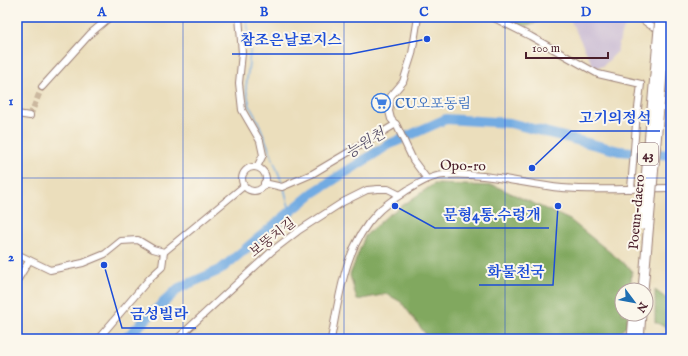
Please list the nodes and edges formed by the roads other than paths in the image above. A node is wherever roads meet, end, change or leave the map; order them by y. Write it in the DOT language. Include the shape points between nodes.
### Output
graph roads {
  1 [pos="110,17"];
  2 [pos="240,17"];
  3 [pos="418,17"];
  4 [pos="492,17"];
  5 [pos="639,17"];
  6 [pos="660,17"];
  7 [pos="667,17"];
  8 [pos="671,35"];
  9 [pos="42,87"];
  10 [pos="17,114"];
  11 [pos="30,116"];
  12 [pos="396,125"];
  13 [pos="257,167"];
  14 [pos="427,179"];
  15 [pos="264,183"];
  16 [pos="244,186"];
  17 [pos="631,188"];
  18 [pos="671,188"];
  19 [pos="400,195"];
  20 [pos="164,252"];
  21 [pos="17,254"];
  22 [pos="29,260"];
  23 [pos="17,281"];
  24 [pos="638,282"];
  25 [pos="644,282"];
  26 [pos="633,322"];
  27 [pos="640,322"];
  28 [pos="98,339"];
  29 [pos="177,339"];
  30 [pos="331,339"];
  31 [pos="632,339"];
  32 [pos="639,339"];
  1 -- 9 [label="street" via="91,33"];
  2 -- 13 [label="street" via="242,53 239,83 242,110 260,141 262,155"];
  3 -- 12 [label="street" via="412,54 403,82 391,96 389,111"];
  4 -- 17 [label="street" via="598,74 642,84"];
  5 -- 8 [label="street"];
  6 -- 24 [label="highway, 43, bridge"];
  7 -- 25 [label="highway, Poeun-daero / 43, bridge"];
  10 -- 11 [label="street"];
  12 -- 14 [label="street" via="413,160"];
  12 -- 15 [label="street" via="290,184 282,186"];
  13 -- 15 [label="street" via="265,175"];
  13 -- 16 [label="street" via="250,167 244,172"];
  14 -- 17 [label="street, Opo-ro" via="455,174 561,188"];
  14 -- 19 [label="street, Opo-ro"];
  15 -- 16 [label="street" via="255,190"];
  16 -- 20 [label="street"];
  17 -- 18 [label="street, Opo-ro"];
  19 -- 29 [label="street, 보뚱치길" via="378,188 367,190 298,231 272,251"];
  19 -- 30 [label="street, Opo-ro" via="378,212 360,234 347,263"];
  20 -- 22 [label="street" via="138,240 121,241 105,254 83,263 50,270"];
  20 -- 28 [label="street" via="162,267"];
  21 -- 22 [label="street"];
  22 -- 23 [label="street"];
  26 -- 31 [label="highway"];
  27 -- 32 [label="highway"];
}
